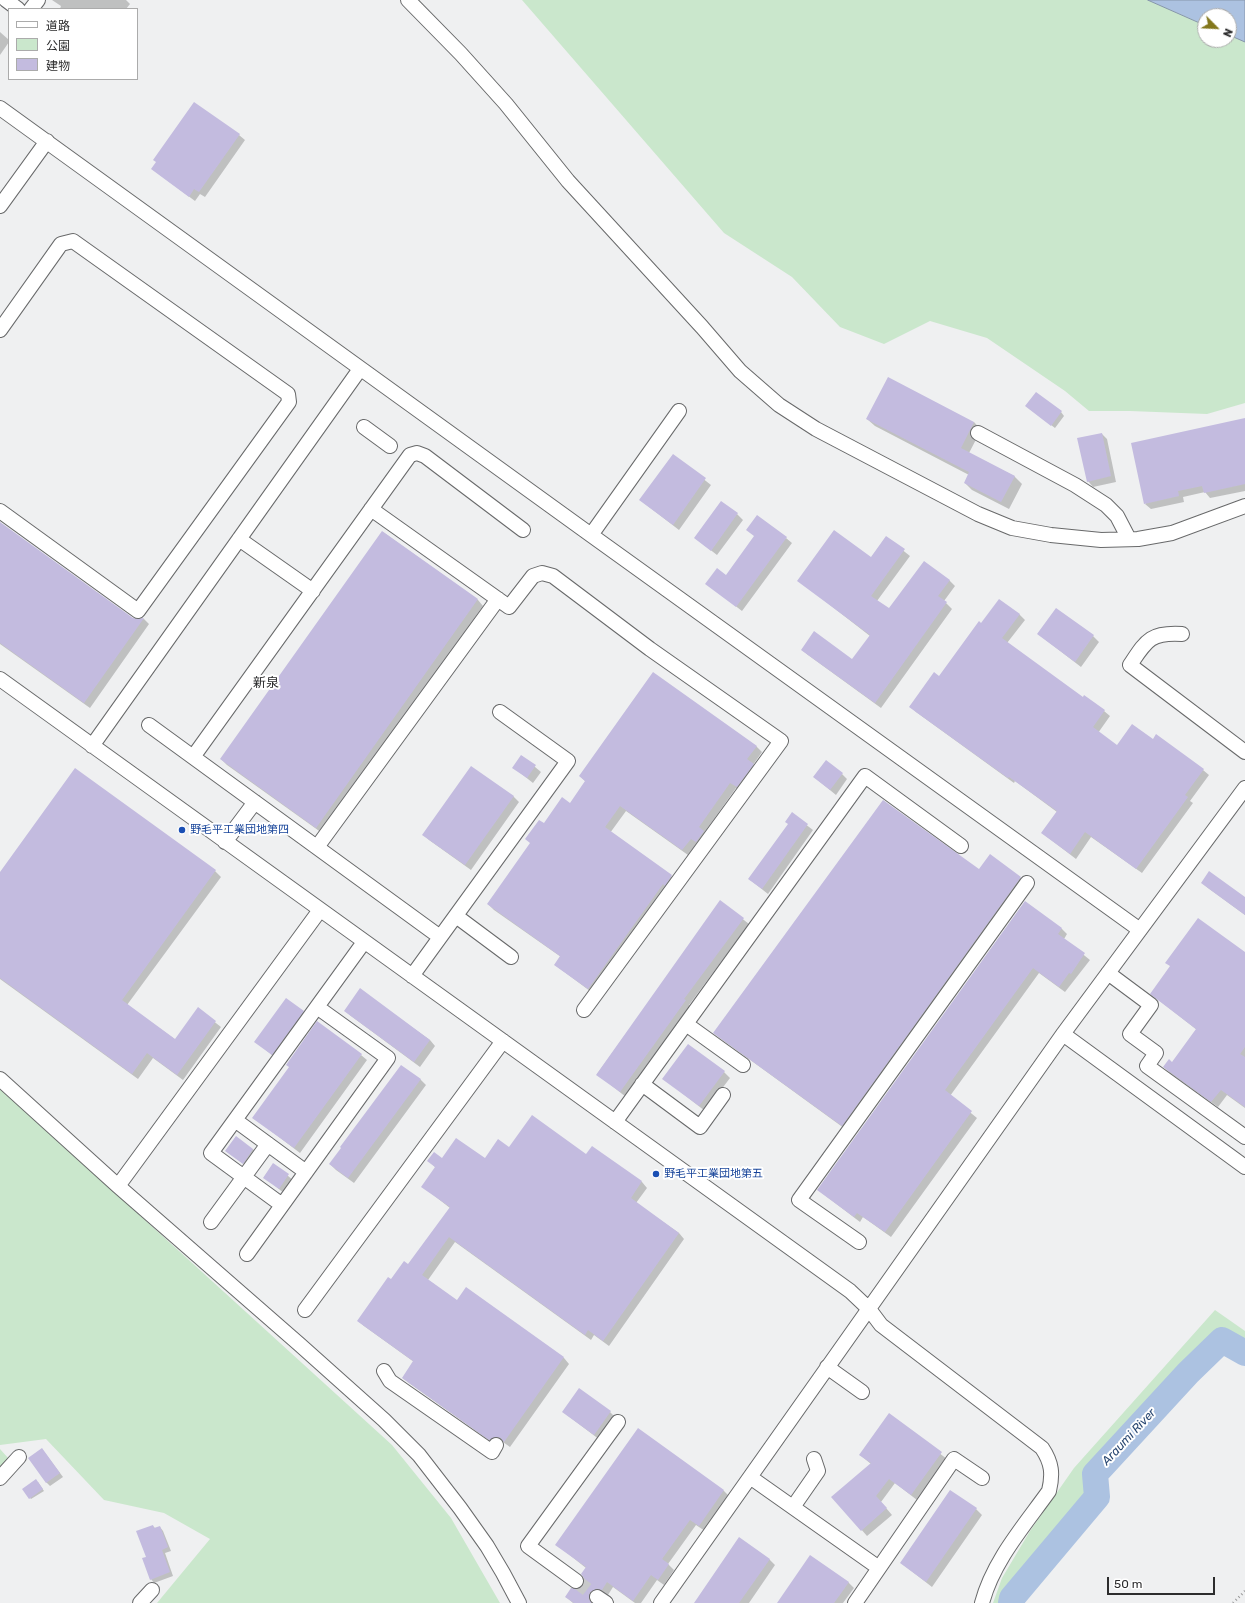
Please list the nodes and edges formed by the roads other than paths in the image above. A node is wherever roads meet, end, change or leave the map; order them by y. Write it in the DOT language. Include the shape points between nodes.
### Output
graph roads {
  1 [pos="6,0"];
  2 [pos="38,0"];
  3 [pos="408,0"];
  4 [pos="17,8"];
  5 [pos="32,8"];
  6 [pos="0,108"];
  7 [pos="47,141"];
  8 [pos="0,206"];
  9 [pos="0,330"];
  10 [pos="360,369"];
  11 [pos="679,411"];
  12 [pos="364,427"];
  13 [pos="978,433"];
  14 [pos="390,446"];
  15 [pos="1245,506"];
  16 [pos="371,509"];
  17 [pos="0,511"];
  18 [pos="523,530"];
  19 [pos="590,535"];
  20 [pos="239,539"];
  21 [pos="1129,539"];
  22 [pos="313,591"];
  23 [pos="498,599"];
  24 [pos="1182,634"];
  25 [pos="0,679"];
  26 [pos="500,712"];
  27 [pos="149,726"];
  28 [pos="92,746"];
  29 [pos="1245,752"];
  30 [pos="193,757"];
  31 [pos="1245,788"];
  32 [pos="255,802"];
  33 [pos="225,842"];
  34 [pos="961,846"];
  35 [pos="317,847"];
  36 [pos="1027,883"];
  37 [pos="320,910"];
  38 [pos="456,916"];
  39 [pos="1140,930"];
  40 [pos="440,937"];
  41 [pos="364,942"];
  42 [pos="511,957"];
  43 [pos="1108,973"];
  44 [pos="412,976"];
  45 [pos="317,1007"];
  46 [pos="584,1010"];
  47 [pos="686,1024"];
  48 [pos="1063,1034"];
  49 [pos="503,1041"];
  50 [pos="743,1065"];
  51 [pos="0,1079"];
  52 [pos="642,1084"];
  53 [pos="723,1095"];
  54 [pos="235,1120"];
  55 [pos="615,1122"];
  56 [pos="1245,1137"];
  57 [pos="268,1144"];
  58 [pos="1245,1167"];
  59 [pos="306,1172"];
  60 [pos="244,1177"];
  61 [pos="118,1186"];
  62 [pos="282,1205"];
  63 [pos="212,1222"];
  64 [pos="859,1242"];
  65 [pos="247,1254"];
  66 [pos="869,1309"];
  67 [pos="306,1310"];
  68 [pos="827,1368"];
  69 [pos="384,1371"];
  70 [pos="862,1392"];
  71 [pos="618,1422"];
  72 [pos="496,1445"];
  73 [pos="19,1457"];
  74 [pos="814,1459"];
  75 [pos="750,1477"];
  76 [pos="0,1478"];
  77 [pos="982,1478"];
  78 [pos="793,1507"];
  79 [pos="879,1568"];
  80 [pos="576,1581"];
  81 [pos="152,1590"];
  82 [pos="140,1603"];
  83 [pos="519,1603"];
  84 [pos="661,1603"];
  85 [pos="855,1603"];
  86 [pos="982,1603"];
  1 -- 4 [label="street"];
  2 -- 5 [label="street"];
  3 -- 21 [label="street" via="501,98 568,181 740,371 780,405 816,429 978,514 1012,528 1102,540"];
  6 -- 7 [label="street"];
  7 -- 8 [label="street"];
  7 -- 10 [label="street"];
  9 -- 17 [label="street" via="61,244 73,241 288,394 289,402 138,611"];
  10 -- 19 [label="street"];
  10 -- 20 [label="street"];
  11 -- 19 [label="street"];
  12 -- 14 [label="street"];
  13 -- 21 [label="street" via="1075,485 1106,505 1118,516"];
  15 -- 21 [label="street" via="1172,533"];
  16 -- 18 [label="street" via="410,455 417,453 425,456"];
  16 -- 22 [label="street"];
  16 -- 23 [label="street"];
  19 -- 39 [label="street"];
  20 -- 22 [label="street"];
  20 -- 28 [label="street"];
  22 -- 30 [label="street"];
  23 -- 35 [label="street"];
  23 -- 46 [label="street" via="509,607 533,576 542,573 553,576 650,649 781,741"];
  24 -- 29 [label="street" via="1154,636 1143,646 1130,666"];
  25 -- 28 [label="street"];
  26 -- 38 [label="street" via="568,762"];
  27 -- 30 [label="street"];
  28 -- 33 [label="street"];
  30 -- 32 [label="street"];
  31 -- 39 [label="street"];
  32 -- 33 [label="street"];
  32 -- 35 [label="street"];
  33 -- 37 [label="street"];
  34 -- 47 [label="street" via="865,776"];
  35 -- 40 [label="street"];
  36 -- 64 [label="street" via="799,1200"];
  37 -- 41 [label="street"];
  37 -- 61 [label="street"];
  38 -- 40 [label="street"];
  38 -- 42 [label="street"];
  39 -- 43 [label="street"];
  40 -- 44 [label="street"];
  41 -- 44 [label="street"];
  41 -- 45 [label="street"];
  43 -- 48 [label="street"];
  43 -- 56 [label="street" via="1151,1005 1130,1034 1156,1053 1146,1066"];
  44 -- 49 [label="street"];
  45 -- 54 [label="street"];
  45 -- 59 [label="street" via="388,1058"];
  47 -- 50 [label="street"];
  47 -- 52 [label="street"];
  48 -- 58 [label="street"];
  48 -- 66 [label="street"];
  49 -- 55 [label="street"];
  49 -- 67 [label="street"];
  51 -- 61 [label="street"];
  52 -- 53 [label="street" via="700,1127"];
  52 -- 55 [label="street"];
  54 -- 57 [label="street"];
  54 -- 60 [label="street" via="211,1153"];
  55 -- 66 [label="street" via="850,1291"];
  57 -- 59 [label="street"];
  57 -- 60 [label="street"];
  59 -- 62 [label="street"];
  60 -- 62 [label="street"];
  60 -- 63 [label="street"];
  61 -- 83 [label="street" via="299,1344 419,1455 487,1546"];
  62 -- 65 [label="street"];
  66 -- 68 [label="street"];
  66 -- 86 [label="street" via="881,1325 1042,1448 1049,1458 1052,1479 1049,1491 1002,1557 992,1574"];
  68 -- 70 [label="street"];
  68 -- 75 [label="street"];
  69 -- 72 [label="street" via="390,1381 492,1452"];
  71 -- 80 [label="street" via="528,1546"];
  73 -- 76 [label="street"];
  74 -- 78 [label="street" via="818,1471"];
  75 -- 78 [label="street"];
  75 -- 84 [label="street"];
  77 -- 79 [label="street" via="954,1459"];
  78 -- 79 [label="street"];
  79 -- 85 [label="street"];
  81 -- 82 [label="street"];
}
